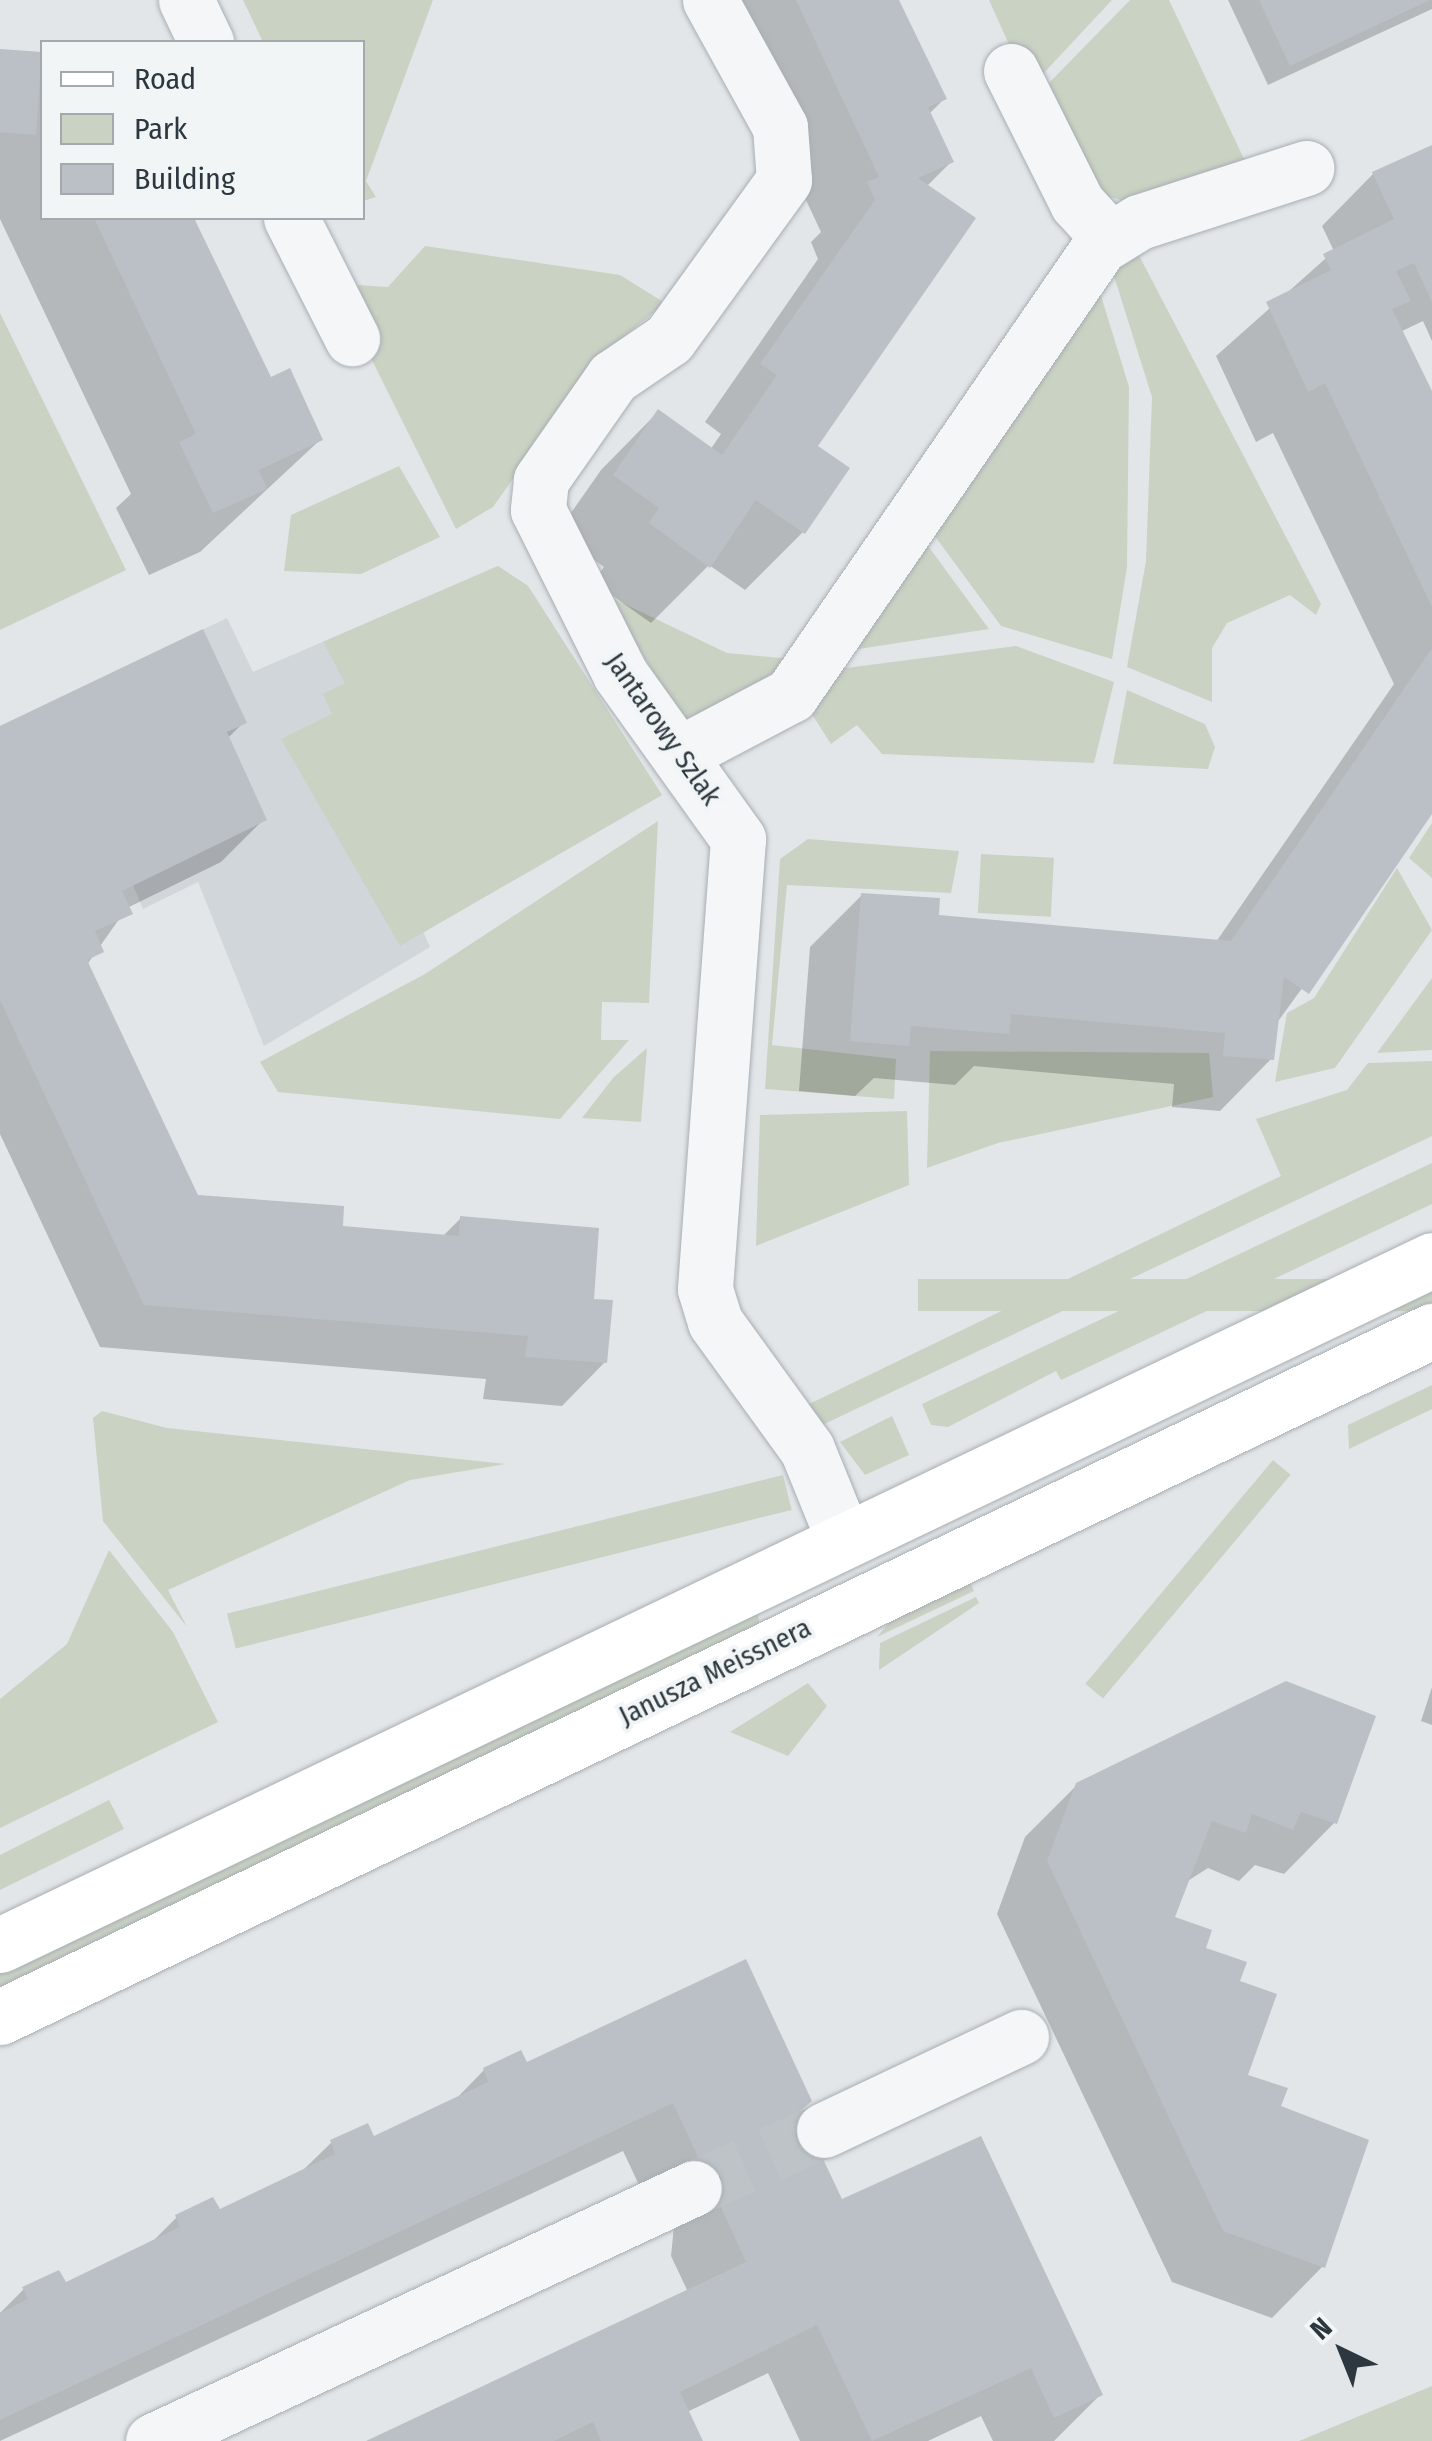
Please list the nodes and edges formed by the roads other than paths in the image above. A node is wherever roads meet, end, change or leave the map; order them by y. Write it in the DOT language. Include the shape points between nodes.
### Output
graph roads {
  1 [pos="186,0"];
  2 [pos="710,0"];
  3 [pos="205,40"];
  4 [pos="1010,70"];
  5 [pos="1306,168"];
  6 [pos="293,220"];
  7 [pos="1109,238"];
  8 [pos="352,338"];
  9 [pos="679,754"];
  10 [pos="1432,1260"];
  11 [pos="1432,1330"];
  12 [pos="844,1540"];
  13 [pos="822,1620"];
  14 [pos="0,1945"];
  15 [pos="0,2017"];
  16 [pos="1021,2037"];
  17 [pos="824,2130"];
  18 [pos="694,2188"];
  19 [pos="153,2441"];
  1 -- 3 [label="street"];
  2 -- 9 [label="street, Jantarowy Szlak" via="780,126 784,180 668,339 612,377 537,496 539,522 611,656"];
  4 -- 7 [label="street" via="1078,203"];
  5 -- 7 [label="street"];
  6 -- 8 [label="street"];
  7 -- 9 [label="street" via="792,695"];
  9 -- 12 [label="street, Jantarowy Szlak" via="739,848 712,1135 709,1310 807,1449"];
  10 -- 12 [label="street"];
  11 -- 13 [label="street, Janusza Meissnera"];
  12 -- 13 [label="street"];
  12 -- 14 [label="street"];
  13 -- 15 [label="street, Janusza Meissnera"];
  16 -- 17 [label="street"];
  18 -- 19 [label="street"];
}
